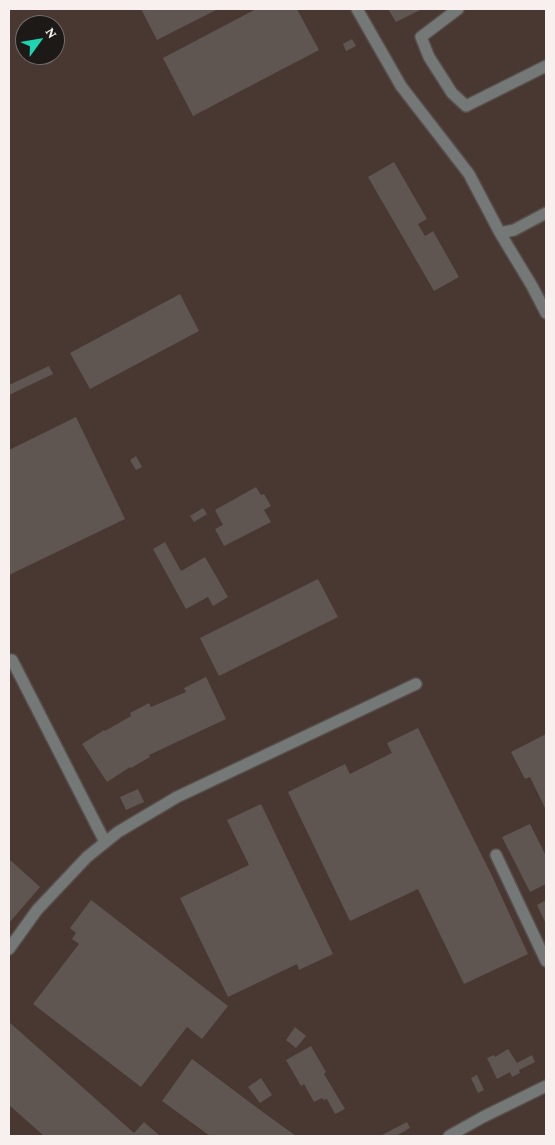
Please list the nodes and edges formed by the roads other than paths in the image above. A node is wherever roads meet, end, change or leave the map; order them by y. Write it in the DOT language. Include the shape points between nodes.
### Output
graph roads {
  1 [pos="357,9"];
  2 [pos="458,9"];
  3 [pos="546,66"];
  4 [pos="546,213"];
  5 [pos="500,233"];
  6 [pos="546,313"];
  7 [pos="9,660"];
  8 [pos="416,684"];
  9 [pos="105,842"];
  10 [pos="496,855"];
  11 [pos="9,949"];
  12 [pos="546,961"];
  13 [pos="546,1086"];
  14 [pos="449,1136"];
  1 -- 5 [label="street" via="401,86 469,174"];
  2 -- 3 [label="street" via="421,37 429,57 452,93 466,106"];
  4 -- 5 [label="street" via="514,230"];
  5 -- 6 [label="street"];
  7 -- 9 [label="street" via="12,660"];
  8 -- 9 [label="street" via="177,797"];
  9 -- 11 [label="street" via="37,910"];
  10 -- 12 [label="street"];
  13 -- 14 [label="street"];
}
